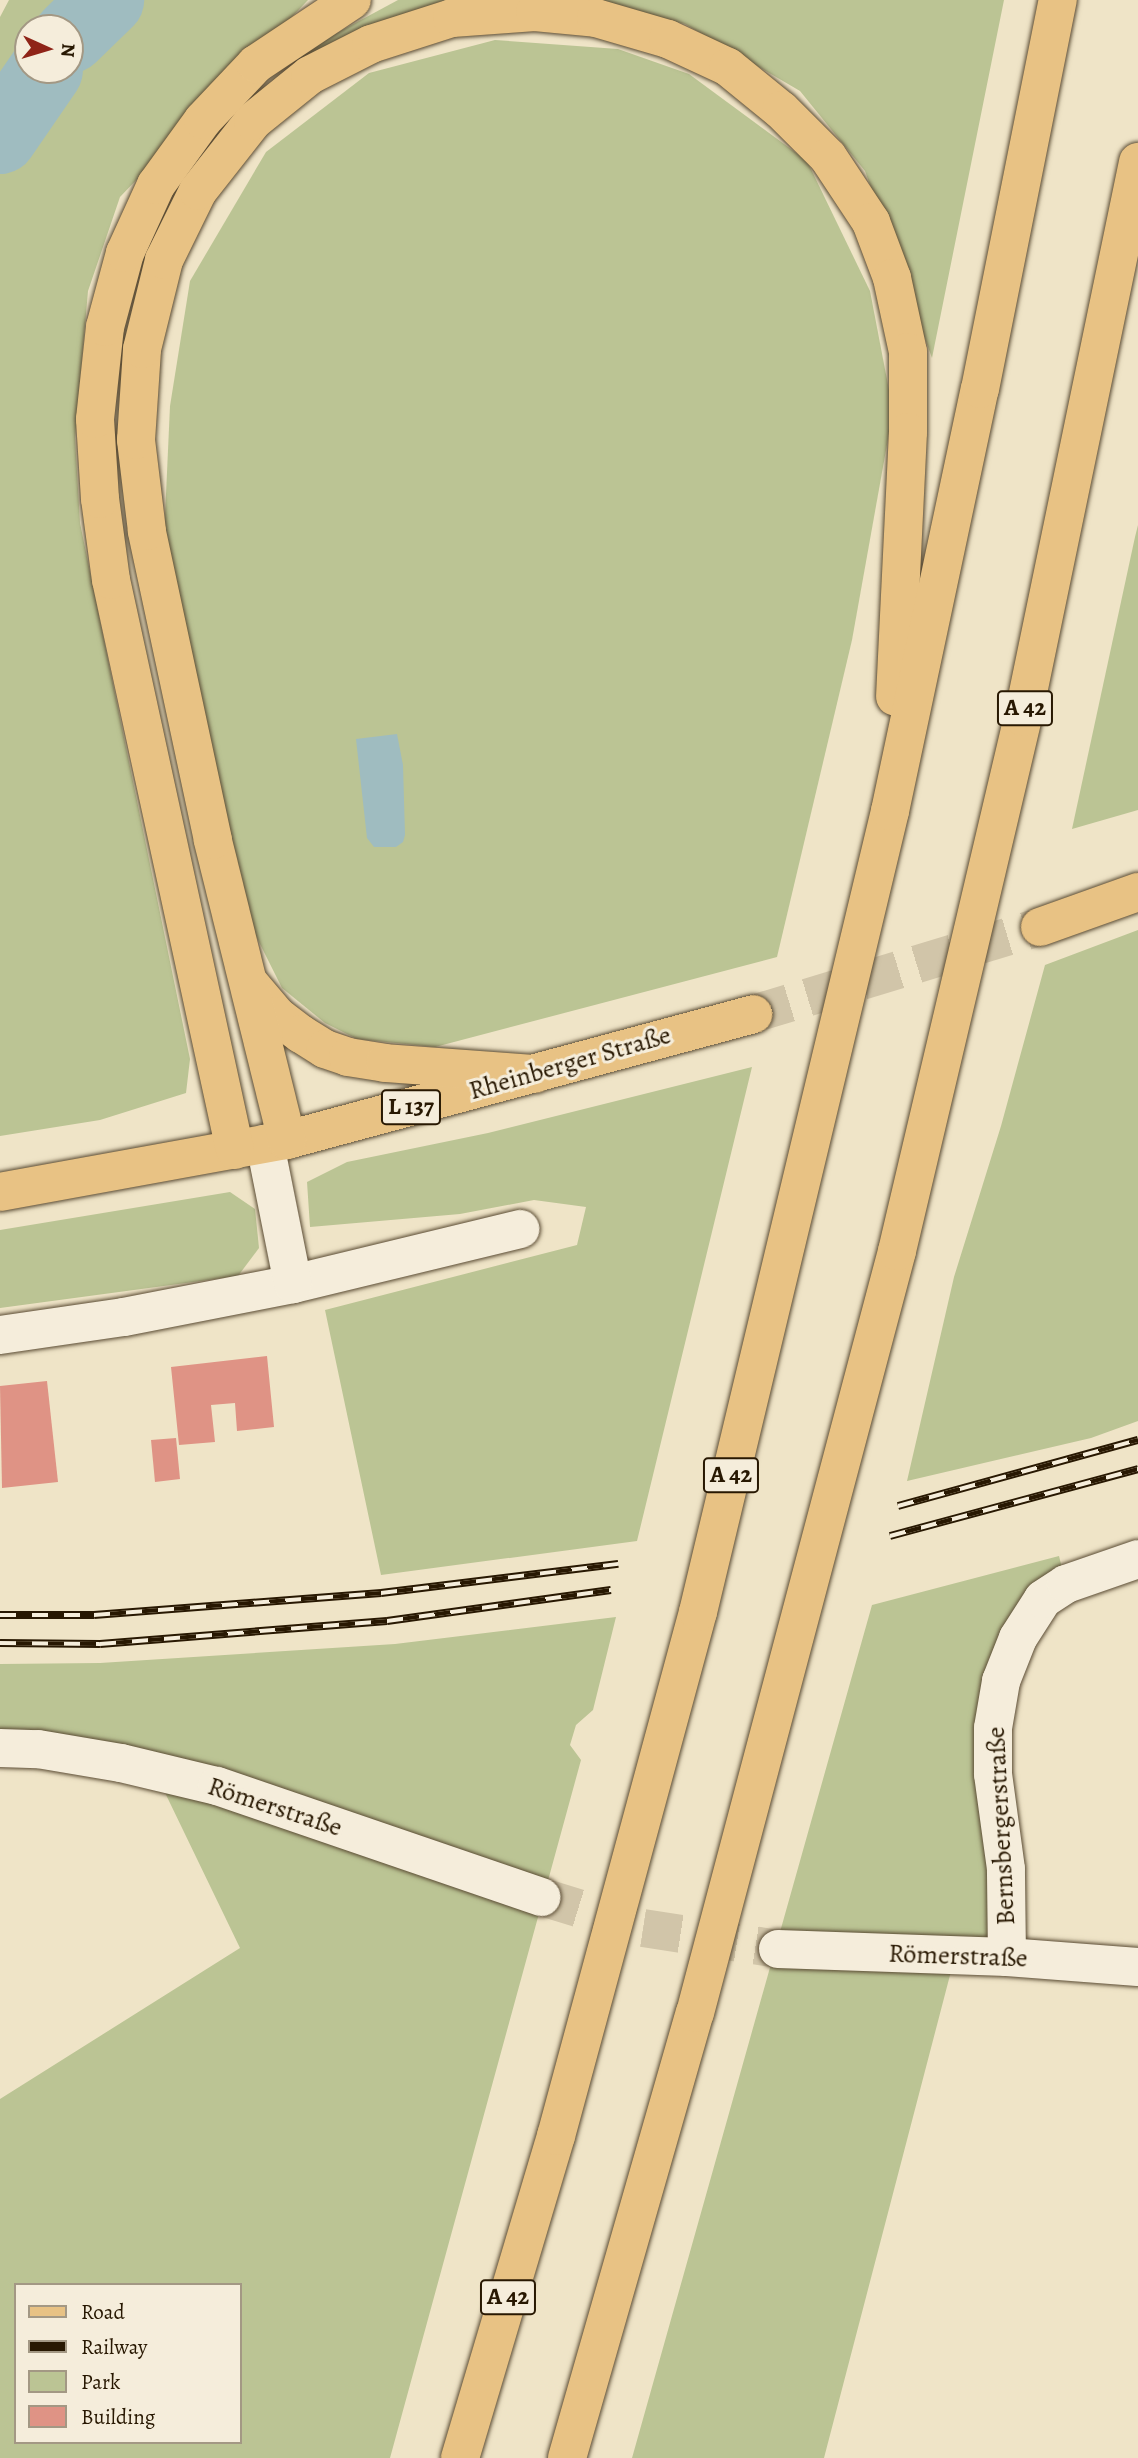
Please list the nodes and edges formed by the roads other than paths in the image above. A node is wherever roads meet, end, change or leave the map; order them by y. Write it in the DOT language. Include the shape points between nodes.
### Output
graph roads {
  1 [pos="352,0"];
  2 [pos="1058,0"];
  3 [pos="1138,162"];
  4 [pos="890,811"];
  5 [pos="1138,892"];
  6 [pos="1040,927"];
  7 [pos="248,982"];
  8 [pos="753,1014"];
  9 [pos="535,1073"];
  10 [pos="263,1145"];
  11 [pos="0,1192"];
  12 [pos="520,1229"];
  13 [pos="293,1284"];
  14 [pos="0,1335"];
  15 [pos="1138,1559"];
  16 [pos="0,1748"];
  17 [pos="542,1897"];
  18 [pos="778,1949"];
  19 [pos="1007,1957"];
  20 [pos="1138,1967"];
  21 [pos="460,2458"];
  22 [pos="567,2458"];
  1 -- 10 [label="main road" via="256,64 203,120 156,185 125,253 105,327 95,418 111,580"];
  2 -- 4 [label="main road, A 42"];
  3 -- 22 [label="main road, A 42" via="1023,717 897,1251 699,2000"];
  4 -- 7 [label="main road" via="908,352 892,278 871,222 828,158 781,110 728,67 668,39 596,18 535,12 452,19 371,44 310,75 253,121 198,191 164,260 142,349 136,440 147,531"];
  4 -- 21 [label="main road, A 42" via="698,1612 556,2136"];
  5 -- 6 [label="main road"];
  7 -- 9 [label="main road" via="277,1016 301,1034 348,1057"];
  7 -- 10 [label="main road"];
  8 -- 9 [label="main road, Rheinberger Straße / L 137"];
  9 -- 10 [label="main road, Rheinberger Straße / L 137"];
  10 -- 11 [label="main road, Rheinberger Straße / L 137"];
  10 -- 13 [label="street"];
  12 -- 13 [label="street"];
  13 -- 14 [label="street" via="124,1317"];
  15 -- 19 [label="street, Bernsbergerstraße" via="1066,1584 1043,1599 1018,1638 1001,1681 993,1728 993,1774 1006,1869"];
  16 -- 17 [label="street, Römerstraße" via="38,1749 121,1763 217,1786"];
  18 -- 19 [label="street, Römerstraße"];
  19 -- 20 [label="street, Römerstraße"];
}
